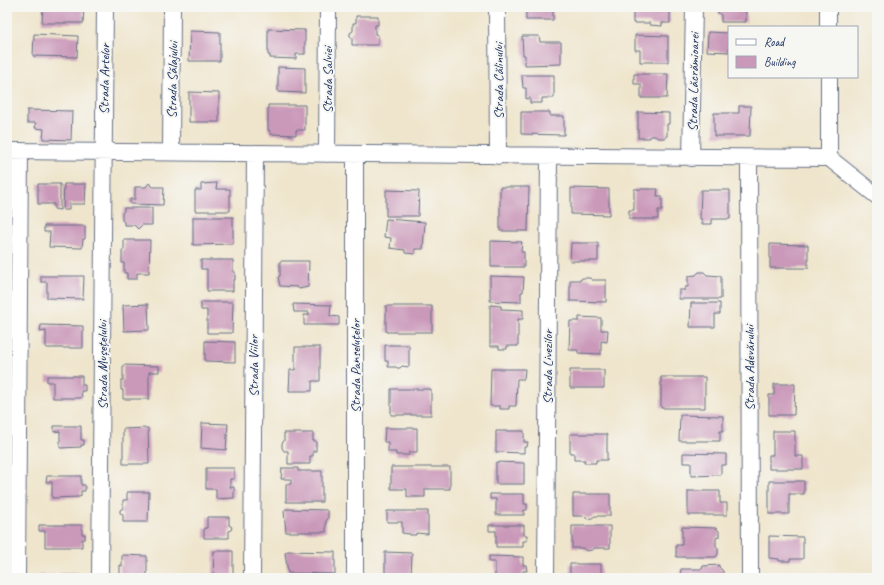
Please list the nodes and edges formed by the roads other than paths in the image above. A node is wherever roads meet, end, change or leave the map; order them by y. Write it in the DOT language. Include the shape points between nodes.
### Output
graph roads {
  1 [pos="105,7"];
  2 [pos="172,7"];
  3 [pos="328,7"];
  4 [pos="497,7"];
  5 [pos="694,7"];
  6 [pos="828,7"];
  7 [pos="828,26"];
  8 [pos="829,78"];
  9 [pos="13,151"];
  10 [pos="103,152"];
  11 [pos="171,152"];
  12 [pos="255,153"];
  13 [pos="327,154"];
  14 [pos="355,154"];
  15 [pos="498,156"];
  16 [pos="549,156"];
  17 [pos="691,158"];
  18 [pos="749,158"];
  19 [pos="829,158"];
  20 [pos="877,196"];
  21 [pos="17,578"];
  22 [pos="100,578"];
  23 [pos="252,578"];
  24 [pos="355,578"];
  25 [pos="546,578"];
  26 [pos="750,578"];
  1 -- 10 [label="street, Strada Artelor"];
  2 -- 11 [label="street, Strada Sălajului"];
  3 -- 13 [label="street, Strada Salviei"];
  4 -- 15 [label="street, Strada Călinului"];
  5 -- 17 [label="street, Strada Lăcrămioarei"];
  6 -- 7 [label="street"];
  8 -- 19 [label="street"];
  9 -- 10 [label="street"];
  9 -- 21 [label="street"];
  10 -- 11 [label="street"];
  10 -- 22 [label="street, Strada Mușețelului"];
  11 -- 12 [label="street"];
  12 -- 13 [label="street"];
  12 -- 23 [label="street, Strada Viilor"];
  13 -- 14 [label="street"];
  14 -- 15 [label="street"];
  14 -- 24 [label="street, Strada Panseluțelor"];
  15 -- 16 [label="street"];
  16 -- 17 [label="street"];
  16 -- 25 [label="street, Strada Livezilor"];
  17 -- 18 [label="street"];
  18 -- 19 [label="street"];
  18 -- 26 [label="street, Strada Adevărului"];
  19 -- 20 [label="street"];
}
